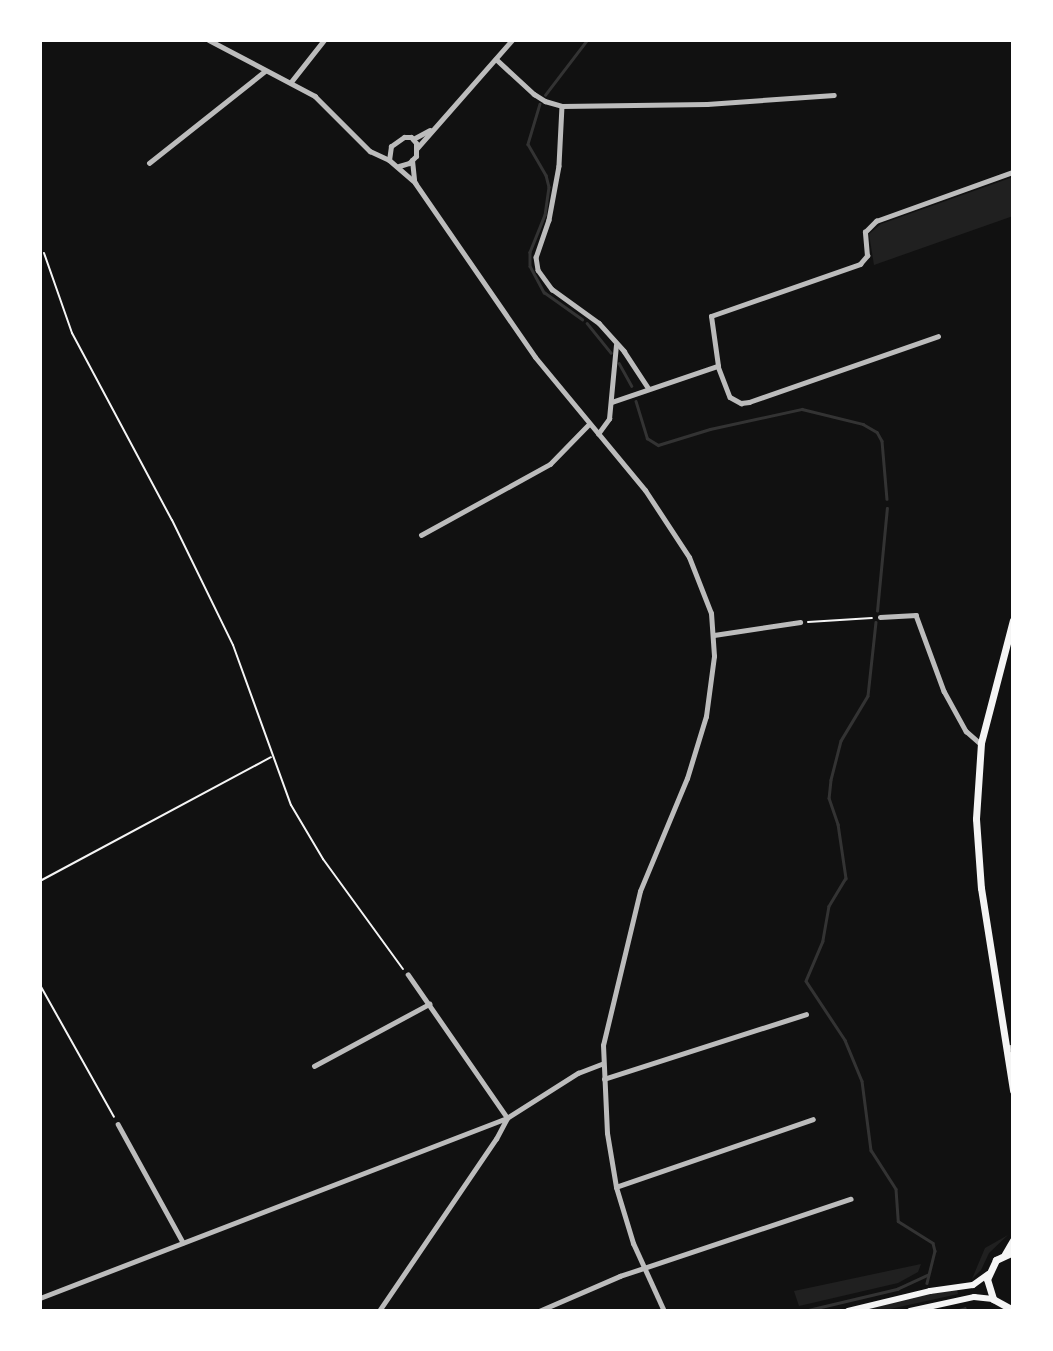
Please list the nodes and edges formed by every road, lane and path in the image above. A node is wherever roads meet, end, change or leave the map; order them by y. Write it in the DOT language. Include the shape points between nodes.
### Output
graph roads {
  1 [pos="209,40"];
  2 [pos="324,40"];
  3 [pos="512,40"];
  4 [pos="496,59"];
  5 [pos="264,72"];
  6 [pos="291,82"];
  7 [pos="834,95"];
  8 [pos="562,106"];
  9 [pos="432,128"];
  10 [pos="413,139"];
  11 [pos="417,148"];
  12 [pos="390,160"];
  13 [pos="412,160"];
  14 [pos="149,163"];
  15 [pos="399,166"];
  16 [pos="1013,172"];
  17 [pos="415,183"];
  18 [pos="44,253"];
  19 [pos="938,336"];
  20 [pos="617,344"];
  21 [pos="719,366"];
  22 [pos="649,390"];
  23 [pos="612,402"];
  24 [pos="589,424"];
  25 [pos="598,434"];
  26 [pos="421,535"];
  27 [pos="880,617"];
  28 [pos="1013,620"];
  29 [pos="800,622"];
  30 [pos="1013,633"];
  31 [pos="714,635"];
  32 [pos="1007,645"];
  33 [pos="981,743"];
  34 [pos="272,757"];
  35 [pos="40,881"];
  36 [pos="408,975"];
  37 [pos="40,985"];
  38 [pos="429,1003"];
  39 [pos="806,1014"];
  40 [pos="1006,1035"];
  41 [pos="1012,1050"];
  42 [pos="602,1065"];
  43 [pos="314,1066"];
  44 [pos="603,1079"];
  45 [pos="1012,1086"];
  46 [pos="507,1118"];
  47 [pos="813,1119"];
  48 [pos="118,1124"];
  49 [pos="616,1187"];
  50 [pos="850,1199"];
  51 [pos="1013,1240"];
  52 [pos="183,1242"];
  53 [pos="1009,1253"];
  54 [pos="643,1269"];
  55 [pos="988,1274"];
  56 [pos="40,1298"];
  57 [pos="998,1305"];
  58 [pos="1013,1310"];
  59 [pos="379,1311"];
  60 [pos="540,1311"];
  61 [pos="664,1311"];
  62 [pos="848,1311"];
  63 [pos="910,1311"];
  1 -- 5 [label="street"];
  2 -- 6 [label="street"];
  3 -- 4 [label="street"];
  4 -- 8 [label="street" via="534,94"];
  4 -- 9 [label="street"];
  5 -- 6 [label="street"];
  5 -- 14 [label="street"];
  6 -- 12 [label="street" via="325,103 370,151"];
  7 -- 8 [label="street" via="695,105"];
  8 -- 20 [label="street" via="559,166 536,263 547,285 594,318"];
  9 -- 10 [label="street"];
  9 -- 11 [label="street"];
  10 -- 11 [label="street"];
  10 -- 12 [label="street" via="397,141 388,153"];
  11 -- 13 [label="street"];
  12 -- 15 [label="street"];
  13 -- 15 [label="street"];
  13 -- 17 [label="street"];
  15 -- 17 [label="street"];
  16 -- 21 [label="street" via="876,221 865,232 867,256 860,264 711,316"];
  17 -- 24 [label="street" via="535,357"];
  18 -- 34 [label="path" via="72,333 233,645"];
  19 -- 21 [label="street" via="749,402 730,397"];
  20 -- 22 [label="street"];
  20 -- 23 [label="street"];
  21 -- 22 [label="street"];
  22 -- 23 [label="street"];
  23 -- 25 [label="street" via="609,419"];
  24 -- 25 [label="street"];
  24 -- 26 [label="street" via="550,464"];
  25 -- 31 [label="street" via="645,490 685,549 706,597"];
  27 -- 29 [label="path"];
  27 -- 33 [label="street" via="916,615 944,691 966,732"];
  28 -- 32 [label="main road"];
  29 -- 31 [label="street"];
  30 -- 32 [label="main road"];
  31 -- 42 [label="street" via="706,716 687,778 640,891 606,1027"];
  32 -- 33 [label="main road"];
  33 -- 40 [label="main road" via="977,854"];
  34 -- 35 [label="path"];
  34 -- 36 [label="path" via="291,806 311,840"];
  36 -- 38 [label="street"];
  37 -- 48 [label="path"];
  38 -- 43 [label="street"];
  38 -- 46 [label="street"];
  39 -- 44 [label="street"];
  40 -- 41 [label="main road"];
  40 -- 45 [label="main road"];
  42 -- 44 [label="street"];
  42 -- 46 [label="street" via="578,1073"];
  44 -- 49 [label="street"];
  46 -- 52 [label="street"];
  46 -- 59 [label="street"];
  47 -- 49 [label="street"];
  48 -- 52 [label="street"];
  49 -- 54 [label="street"];
  50 -- 54 [label="street"];
  51 -- 53 [label="main road"];
  52 -- 56 [label="street"];
  53 -- 55 [label="main road" via="993,1263"];
  54 -- 60 [label="street"];
  54 -- 61 [label="street"];
  55 -- 57 [label="main road" via="987,1284"];
  55 -- 62 [label="main road" via="970,1286 930,1290"];
  57 -- 58 [label="main road"];
  57 -- 63 [label="main road" via="974,1297"];
}
